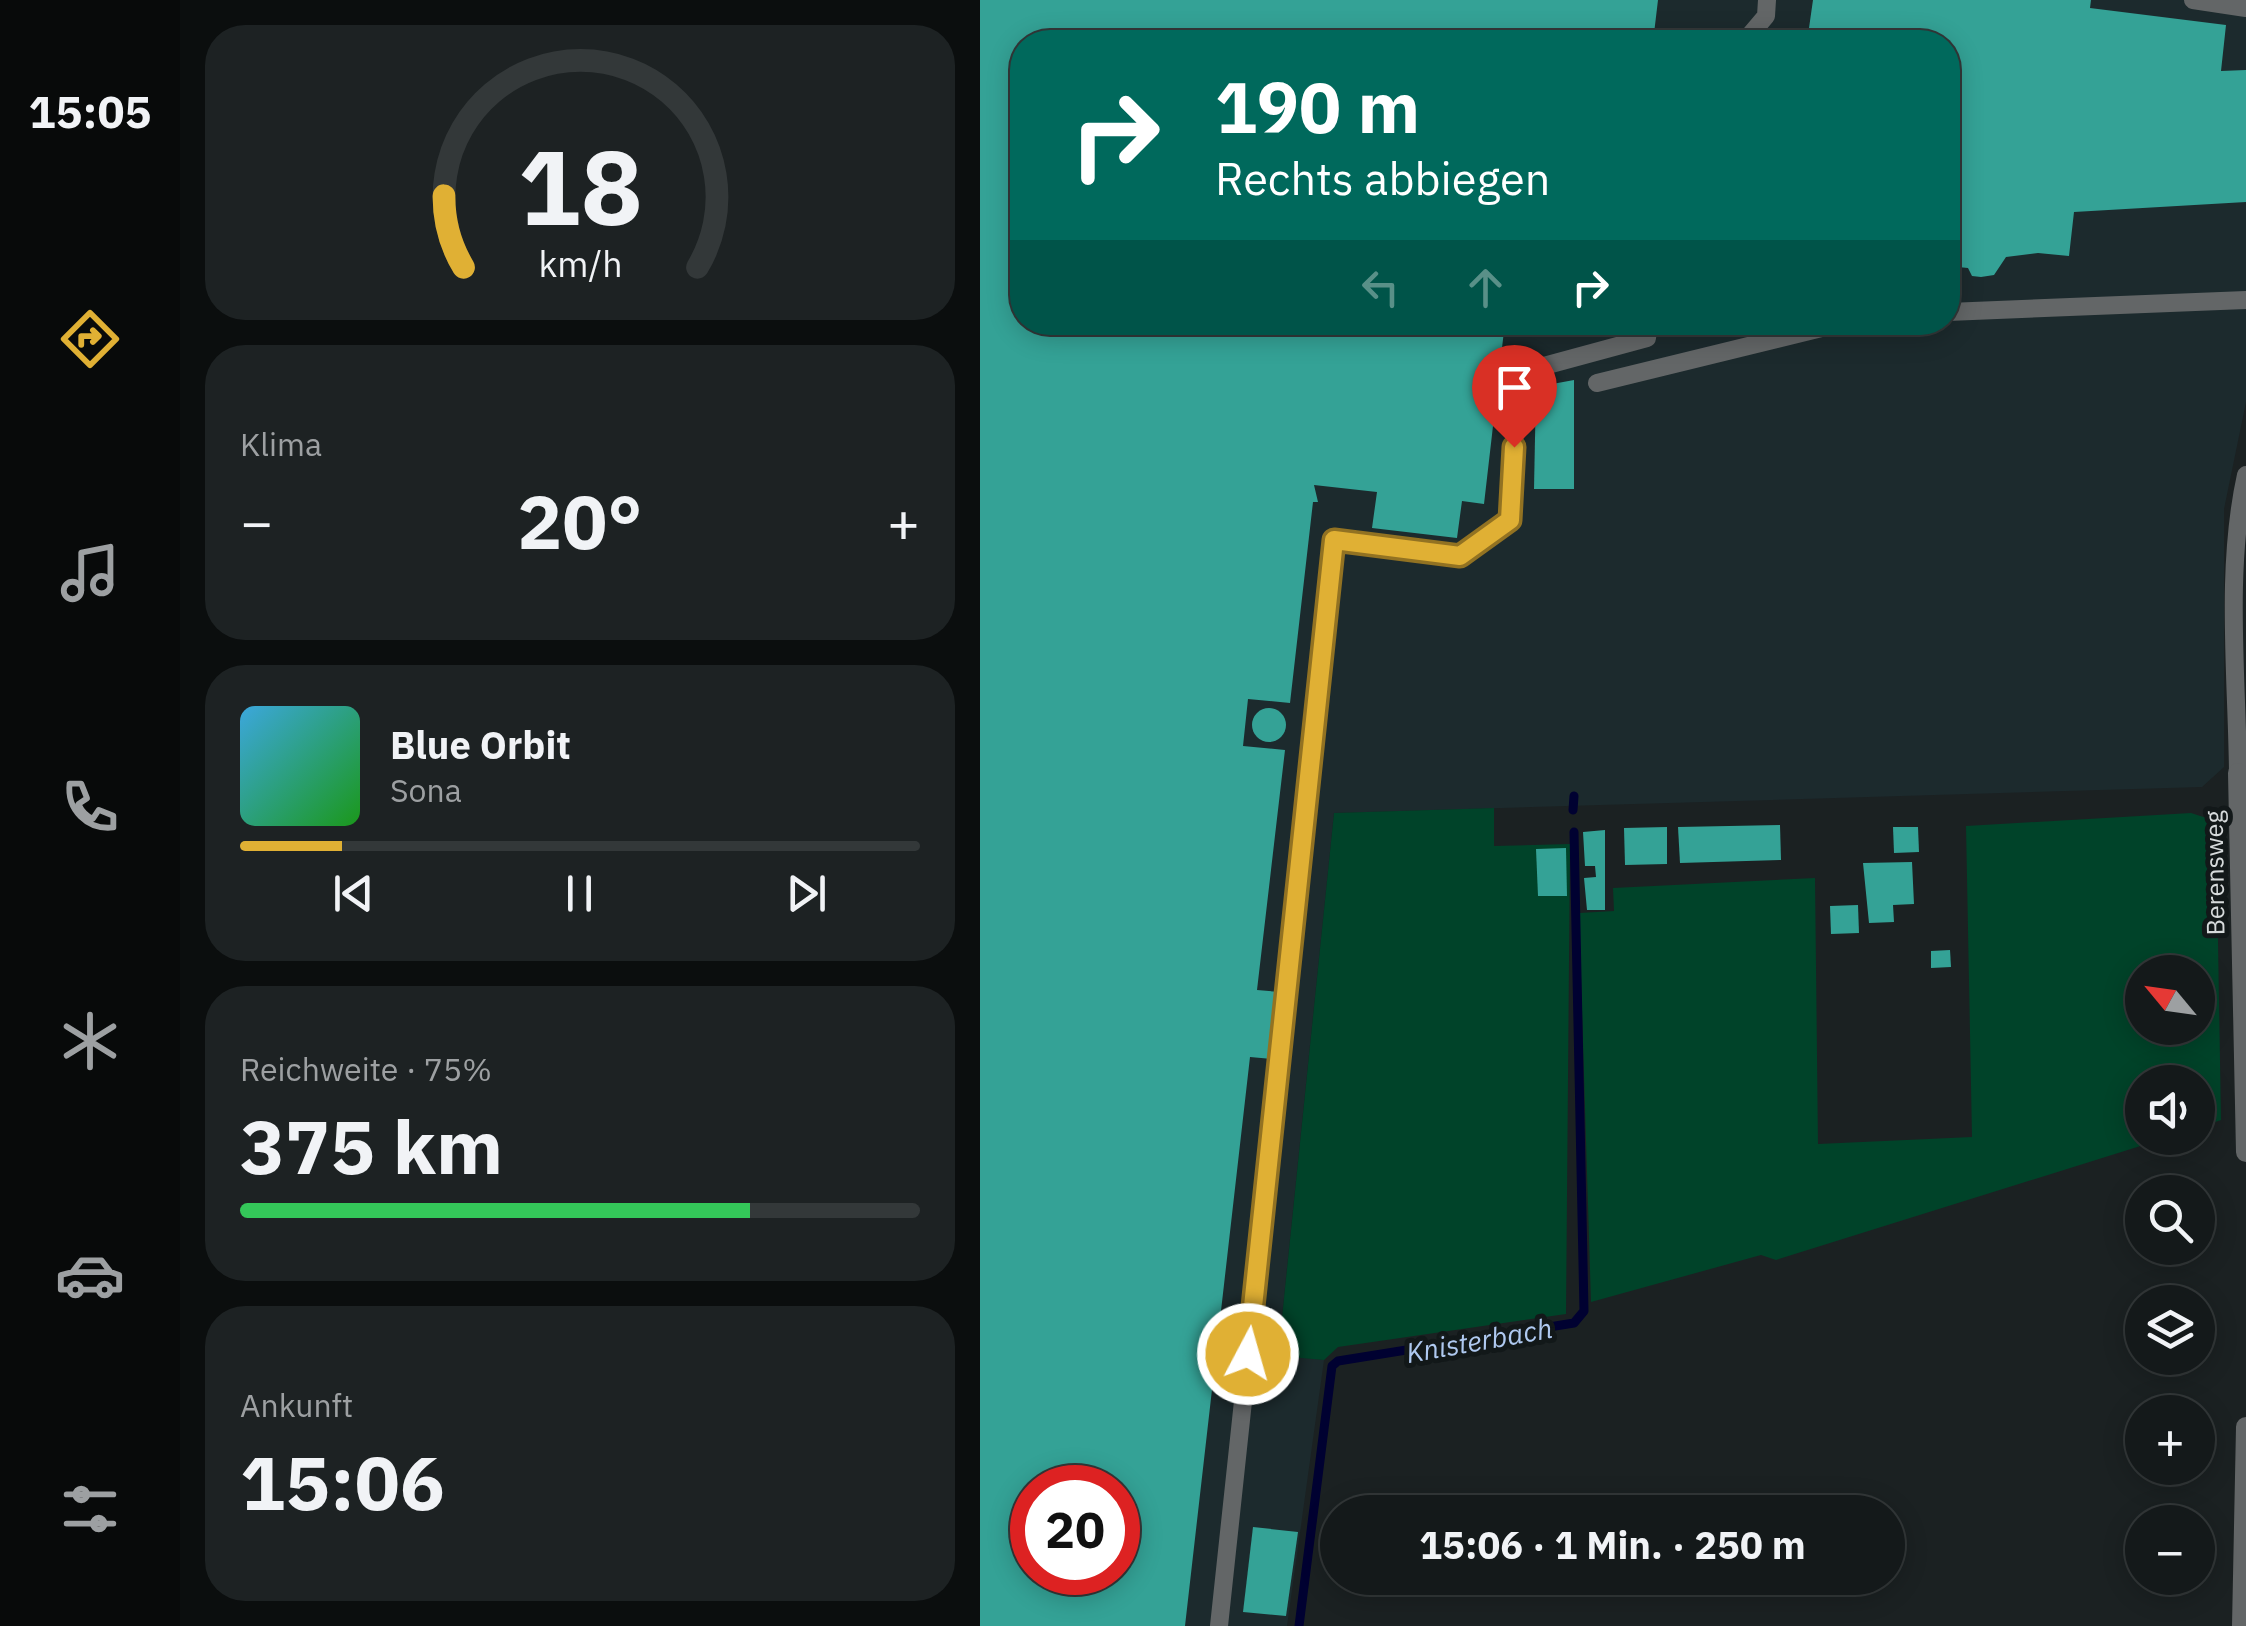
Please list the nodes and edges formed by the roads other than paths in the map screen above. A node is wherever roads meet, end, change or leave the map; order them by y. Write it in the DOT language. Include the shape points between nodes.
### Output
graph roads {
  1 [pos="1767,0"];
  2 [pos="2205,1"];
  3 [pos="2246,8"];
  4 [pos="1754,30"];
  5 [pos="2246,300"];
  6 [pos="1960,312"];
  7 [pos="1648,335"];
  8 [pos="1793,335"];
  9 [pos="1598,383"];
  10 [pos="2246,476"];
  11 [pos="2242,772"];
  12 [pos="2246,1152"];
  13 [pos="2246,1427"];
  14 [pos="1220,1626"];
  15 [pos="2242,1626"];
  1 -- 4 [label="lane" via="1766,16"];
  2 -- 3 [label="lane"];
  5 -- 6 [label="lane"];
  7 -- 14 [label="lane" via="1518,373 1510,520 1460,556 1334,540"];
  8 -- 9 [label="lane"];
  10 -- 11 [label="lane" via="2237,561"];
  11 -- 12 [label="street, Berensweg"];
  13 -- 15 [label="street"];
}
